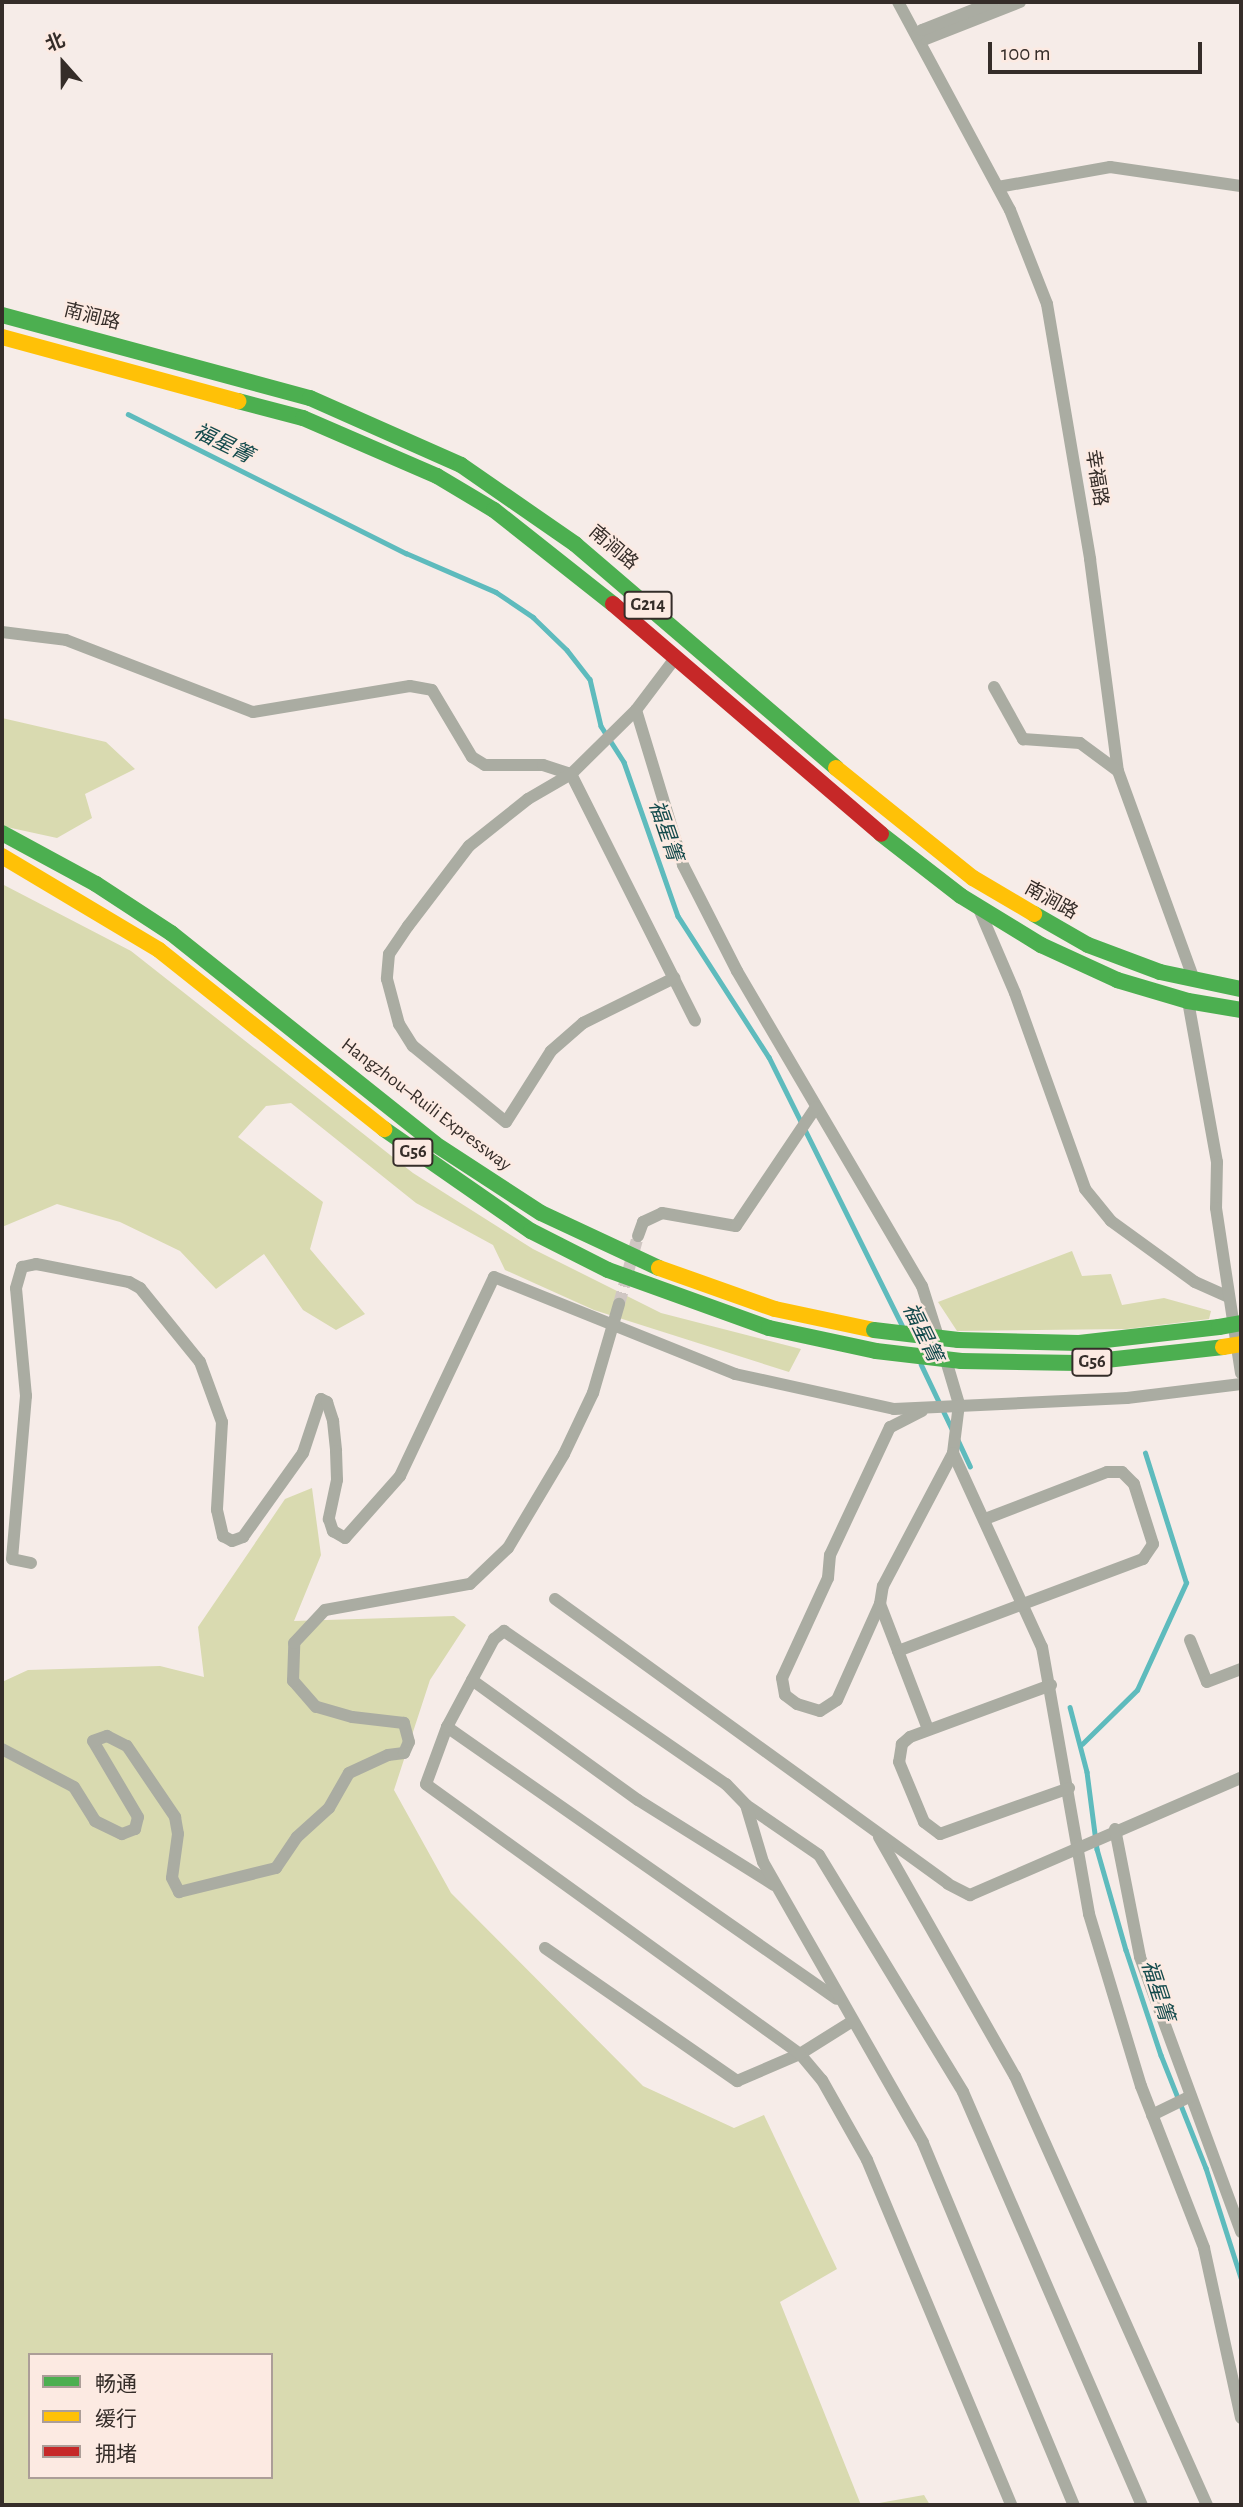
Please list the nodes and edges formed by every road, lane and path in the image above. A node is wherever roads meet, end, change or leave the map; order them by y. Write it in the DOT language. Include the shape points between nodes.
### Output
graph roads {
  1 [pos="898,2"];
  2 [pos="992,2"];
  3 [pos="1020,2"];
  4 [pos="917,36"];
  5 [pos="1241,186"];
  6 [pos="998,187"];
  7 [pos="2,315"];
  8 [pos="2,337"];
  9 [pos="2,632"];
  10 [pos="690,641"];
  11 [pos="676,657"];
  12 [pos="994,687"];
  13 [pos="636,710"];
  14 [pos="1118,771"];
  15 [pos="571,774"];
  16 [pos="2,833"];
  17 [pos="2,856"];
  18 [pos="978,907"];
  19 [pos="674,978"];
  20 [pos="1195,981"];
  21 [pos="1241,989"];
  22 [pos="1188,1001"];
  23 [pos="1241,1010"];
  24 [pos="695,1021"];
  25 [pos="816,1107"];
  26 [pos="638,1236"];
  27 [pos="1227,1296"];
  28 [pos="619,1304"];
  29 [pos="1241,1323"];
  30 [pos="610,1327"];
  31 [pos="1241,1344"];
  32 [pos="1241,1373"];
  33 [pos="1241,1384"];
  34 [pos="955,1405"];
  35 [pos="928,1408"];
  36 [pos="953,1453"];
  37 [pos="985,1519"];
  38 [pos="31,1563"];
  39 [pos="555,1599"];
  40 [pos="1023,1603"];
  41 [pos="880,1604"];
  42 [pos="1190,1640"];
  43 [pos="898,1651"];
  44 [pos="1241,1669"];
  45 [pos="472,1680"];
  46 [pos="1051,1685"];
  47 [pos="447,1727"];
  48 [pos="928,1729"];
  49 [pos="2,1749"];
  50 [pos="1241,1778"];
  51 [pos="1069,1788"];
  52 [pos="746,1805"];
  53 [pos="1111,1831"];
  54 [pos="877,1833"];
  55 [pos="1083,1846"];
  56 [pos="777,1887"];
  57 [pos="545,1948"];
  58 [pos="840,2001"];
  59 [pos="852,2022"];
  60 [pos="800,2054"];
  61 [pos="1190,2098"];
  62 [pos="1152,2115"];
  63 [pos="1241,2232"];
  64 [pos="1237,2378"];
  65 [pos="1241,2418"];
  66 [pos="1012,2505"];
  67 [pos="1074,2505"];
  68 [pos="1142,2505"];
  69 [pos="1207,2505"];
  1 -- 4 [label="street, 幸福路"];
  2 -- 4 [label="street"];
  3 -- 4 [label="street" via="926,39"];
  4 -- 6 [label="street, 幸福路"];
  5 -- 6 [label="street" via="1110,167"];
  6 -- 14 [label="street, 幸福路" via="1047,304 1090,559"];
  7 -- 10 [label="highway, 南涧路 / G214" via="259,382 419,444 539,516"];
  8 -- 11 [label="highway, G214" via="253,402 410,463 526,533"];
  9 -- 15 [label="street" via="66,640 253,712 410,686 432,690 472,757 485,765 543,765"];
  10 -- 11 [label="highway"];
  10 -- 20 [label="highway, 南涧路 / G214" via="890,814 973,878 1088,945"];
  11 -- 13 [label="street"];
  11 -- 18 [label="highway, G214" via="876,830"];
  12 -- 14 [label="street" via="1023,739 1080,743"];
  13 -- 15 [label="street"];
  13 -- 25 [label="street" via="659,794 703,911"];
  14 -- 20 [label="street, 幸福路"];
  15 -- 19 [label="street"];
  15 -- 19 [label="street" via="528,799 470,846 408,926 389,954 387,979 398,1024 413,1046 506,1122 551,1051 583,1023"];
  16 -- 29 [label="highway, Hangzhou–Ruili Expressway / G56, bridge" via="96,884 171,933 435,1144 541,1213 616,1251 705,1287 775,1309 874,1330 958,1340 1079,1343"];
  17 -- 31 [label="highway, G56, bridge" via="159,950 423,1160 531,1231 607,1270 698,1306 769,1328 876,1351 961,1361 1079,1363"];
  18 -- 22 [label="highway, G214" via="1079,964"];
  18 -- 27 [label="street" via="1015,993 1085,1189 1111,1221 1195,1282"];
  19 -- 24 [label="street"];
  20 -- 21 [label="highway, 南涧路 / G214"];
  22 -- 23 [label="highway, G214"];
  22 -- 27 [label="street" via="1217,1162 1216,1208"];
  25 -- 26 [label="street" via="736,1226 662,1213 643,1222"];
  25 -- 34 [label="street" via="922,1286"];
  27 -- 32 [label="street"];
  28 -- 30 [label="street"];
  30 -- 35 [label="street" via="735,1374 870,1405"];
  30 -- 38 [label="street" via="494,1277 400,1476 355,1528 345,1538 333,1531 336,1451 333,1421 327,1402 321,1399 303,1453 243,1537 232,1541 223,1536 217,1510 222,1422 200,1362 140,1288 129,1282 36,1264 22,1267 16,1288 26,1396 12,1559"];
  30 -- 49 [label="street" via="593,1393 564,1454 508,1548 470,1584 325,1610 294,1643 293,1681 316,1707 404,1723 410,1742 404,1753 388,1755 349,1773 330,1808 296,1837 276,1868 179,1892 172,1878 176,1817 127,1746 107,1736 93,1741 138,1817 135,1829 122,1834 94,1821 74,1787"];
  33 -- 34 [label="street" via="1127,1398"];
  34 -- 35 [label="street"];
  34 -- 36 [label="street"];
  35 -- 41 [label="street" via="890,1427 830,1555 828,1578 782,1678 785,1695 815,1710 830,1707"];
  36 -- 37 [label="street"];
  36 -- 41 [label="street" via="883,1586"];
  37 -- 40 [label="street"];
  37 -- 40 [label="street" via="1107,1472 1122,1472 1134,1484 1153,1535 1147,1555"];
  39 -- 54 [label="street"];
  40 -- 43 [label="street"];
  40 -- 46 [label="street" via="1042,1647"];
  41 -- 43 [label="street"];
  42 -- 44 [label="street" via="1207,1682"];
  43 -- 48 [label="street"];
  45 -- 47 [label="street"];
  45 -- 52 [label="street" via="494,1639 504,1631 726,1784"];
  45 -- 56 [label="street" via="638,1800"];
  46 -- 48 [label="street"];
  46 -- 51 [label="street"];
  47 -- 58 [label="street"];
  47 -- 60 [label="street" via="426,1784"];
  48 -- 51 [label="street" via="905,1740 898,1757 923,1822 934,1831 949,1833"];
  50 -- 53 [label="street"];
  51 -- 55 [label="street"];
  52 -- 56 [label="street" via="763,1862"];
  52 -- 68 [label="street" via="819,1855 963,2092"];
  53 -- 55 [label="street"];
  53 -- 61 [label="street" via="1140,1957"];
  54 -- 55 [label="street" via="970,1895"];
  54 -- 69 [label="street" via="1014,2076 1157,2403"];
  55 -- 62 [label="street" via="1088,1914"];
  56 -- 58 [label="street"];
  57 -- 60 [label="street" via="737,2081"];
  58 -- 59 [label="street"];
  59 -- 60 [label="street"];
  59 -- 67 [label="street" via="923,2143"];
  60 -- 66 [label="street" via="822,2080 867,2160"];
  61 -- 62 [label="street"];
  61 -- 63 [label="street"];
  62 -- 64 [label="street" via="1204,2248"];
  64 -- 65 [label="street"];
}
